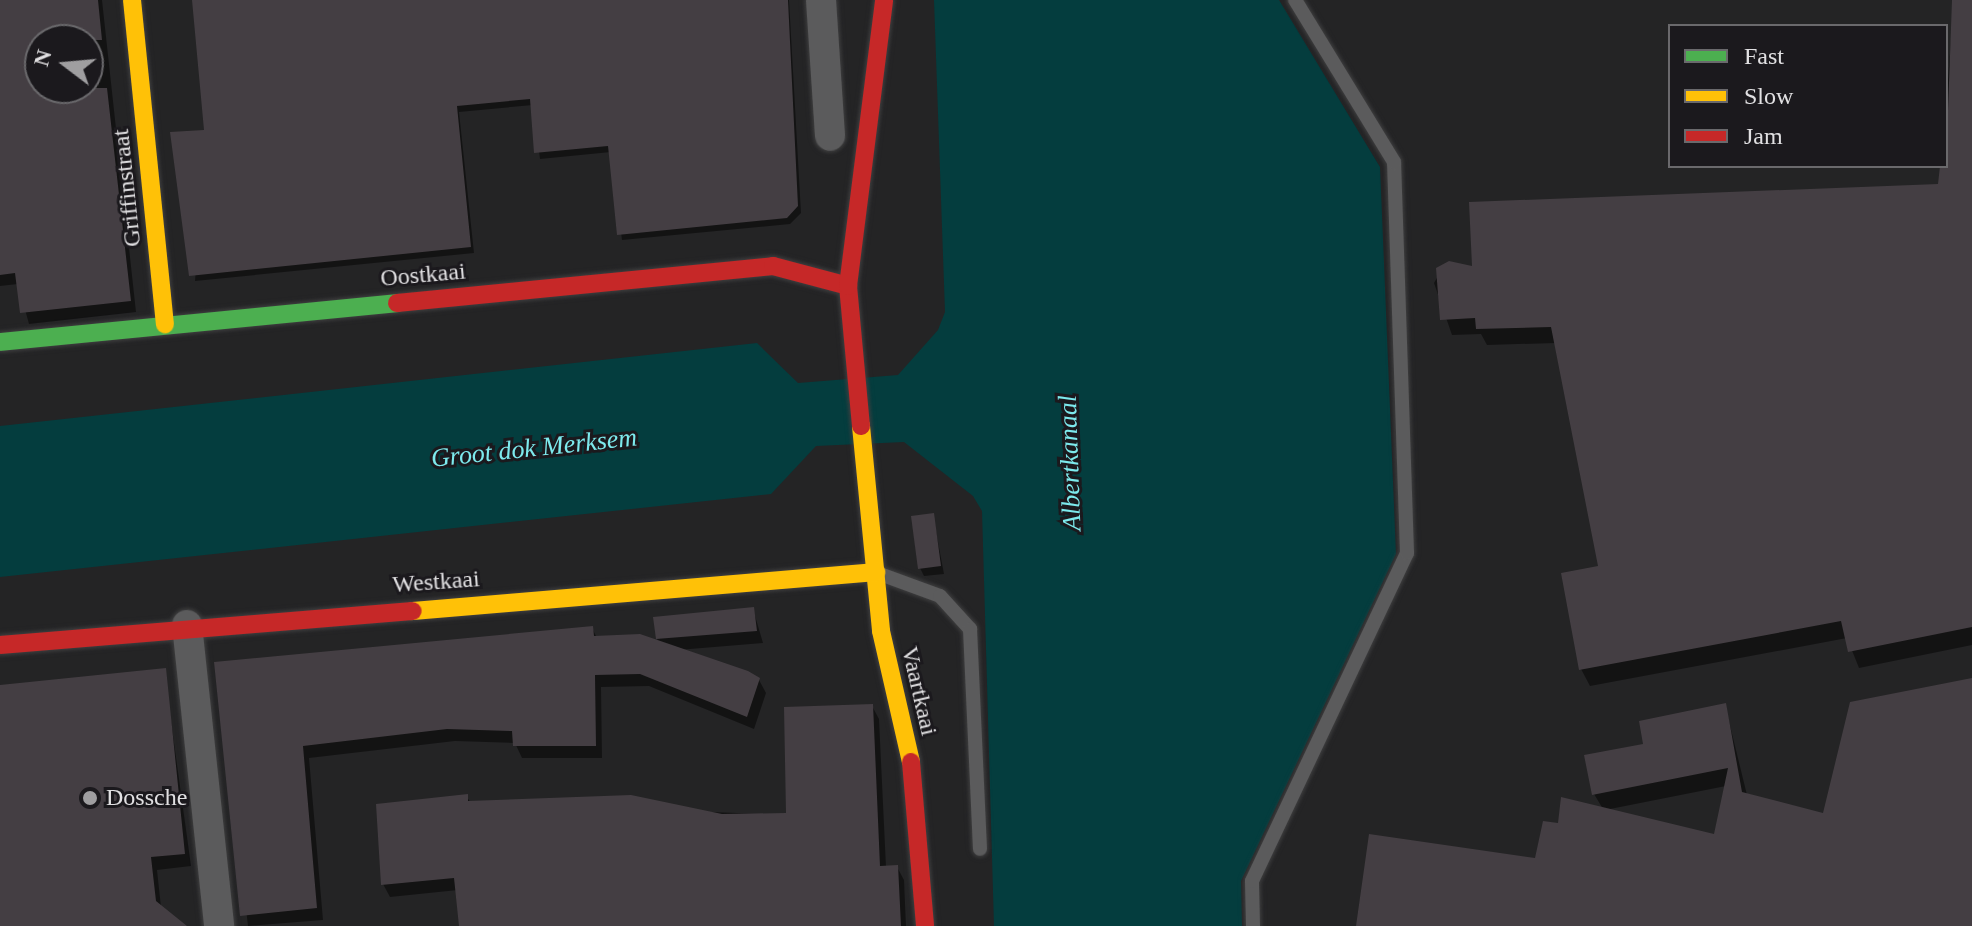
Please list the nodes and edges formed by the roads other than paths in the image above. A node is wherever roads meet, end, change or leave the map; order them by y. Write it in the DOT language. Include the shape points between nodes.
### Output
graph roads {
  1 [pos="132,0"];
  2 [pos="821,0"];
  3 [pos="884,0"];
  4 [pos="1295,0"];
  5 [pos="830,136"];
  6 [pos="848,286"];
  7 [pos="165,324"];
  8 [pos="0,342"];
  9 [pos="876,572"];
  10 [pos="187,625"];
  11 [pos="0,645"];
  12 [pos="980,849"];
  13 [pos="219,926"];
  14 [pos="925,926"];
  15 [pos="1253,926"];
  1 -- 7 [label="street, Griffinstraat"];
  2 -- 5 [label="street"];
  3 -- 6 [label="street"];
  4 -- 15 [label="lane" via="1394,162 1407,553 1252,881"];
  6 -- 7 [label="street, Oostkaai" via="773,266"];
  6 -- 9 [label="street, Vaartkaai"];
  7 -- 8 [label="street, Oostkaai"];
  9 -- 10 [label="street, Westkaai"];
  9 -- 12 [label="lane" via="940,596 970,629"];
  9 -- 14 [label="street, Vaartkaai" via="881,631 918,793"];
  10 -- 11 [label="street, Westkaai"];
  10 -- 13 [label="street"];
}
